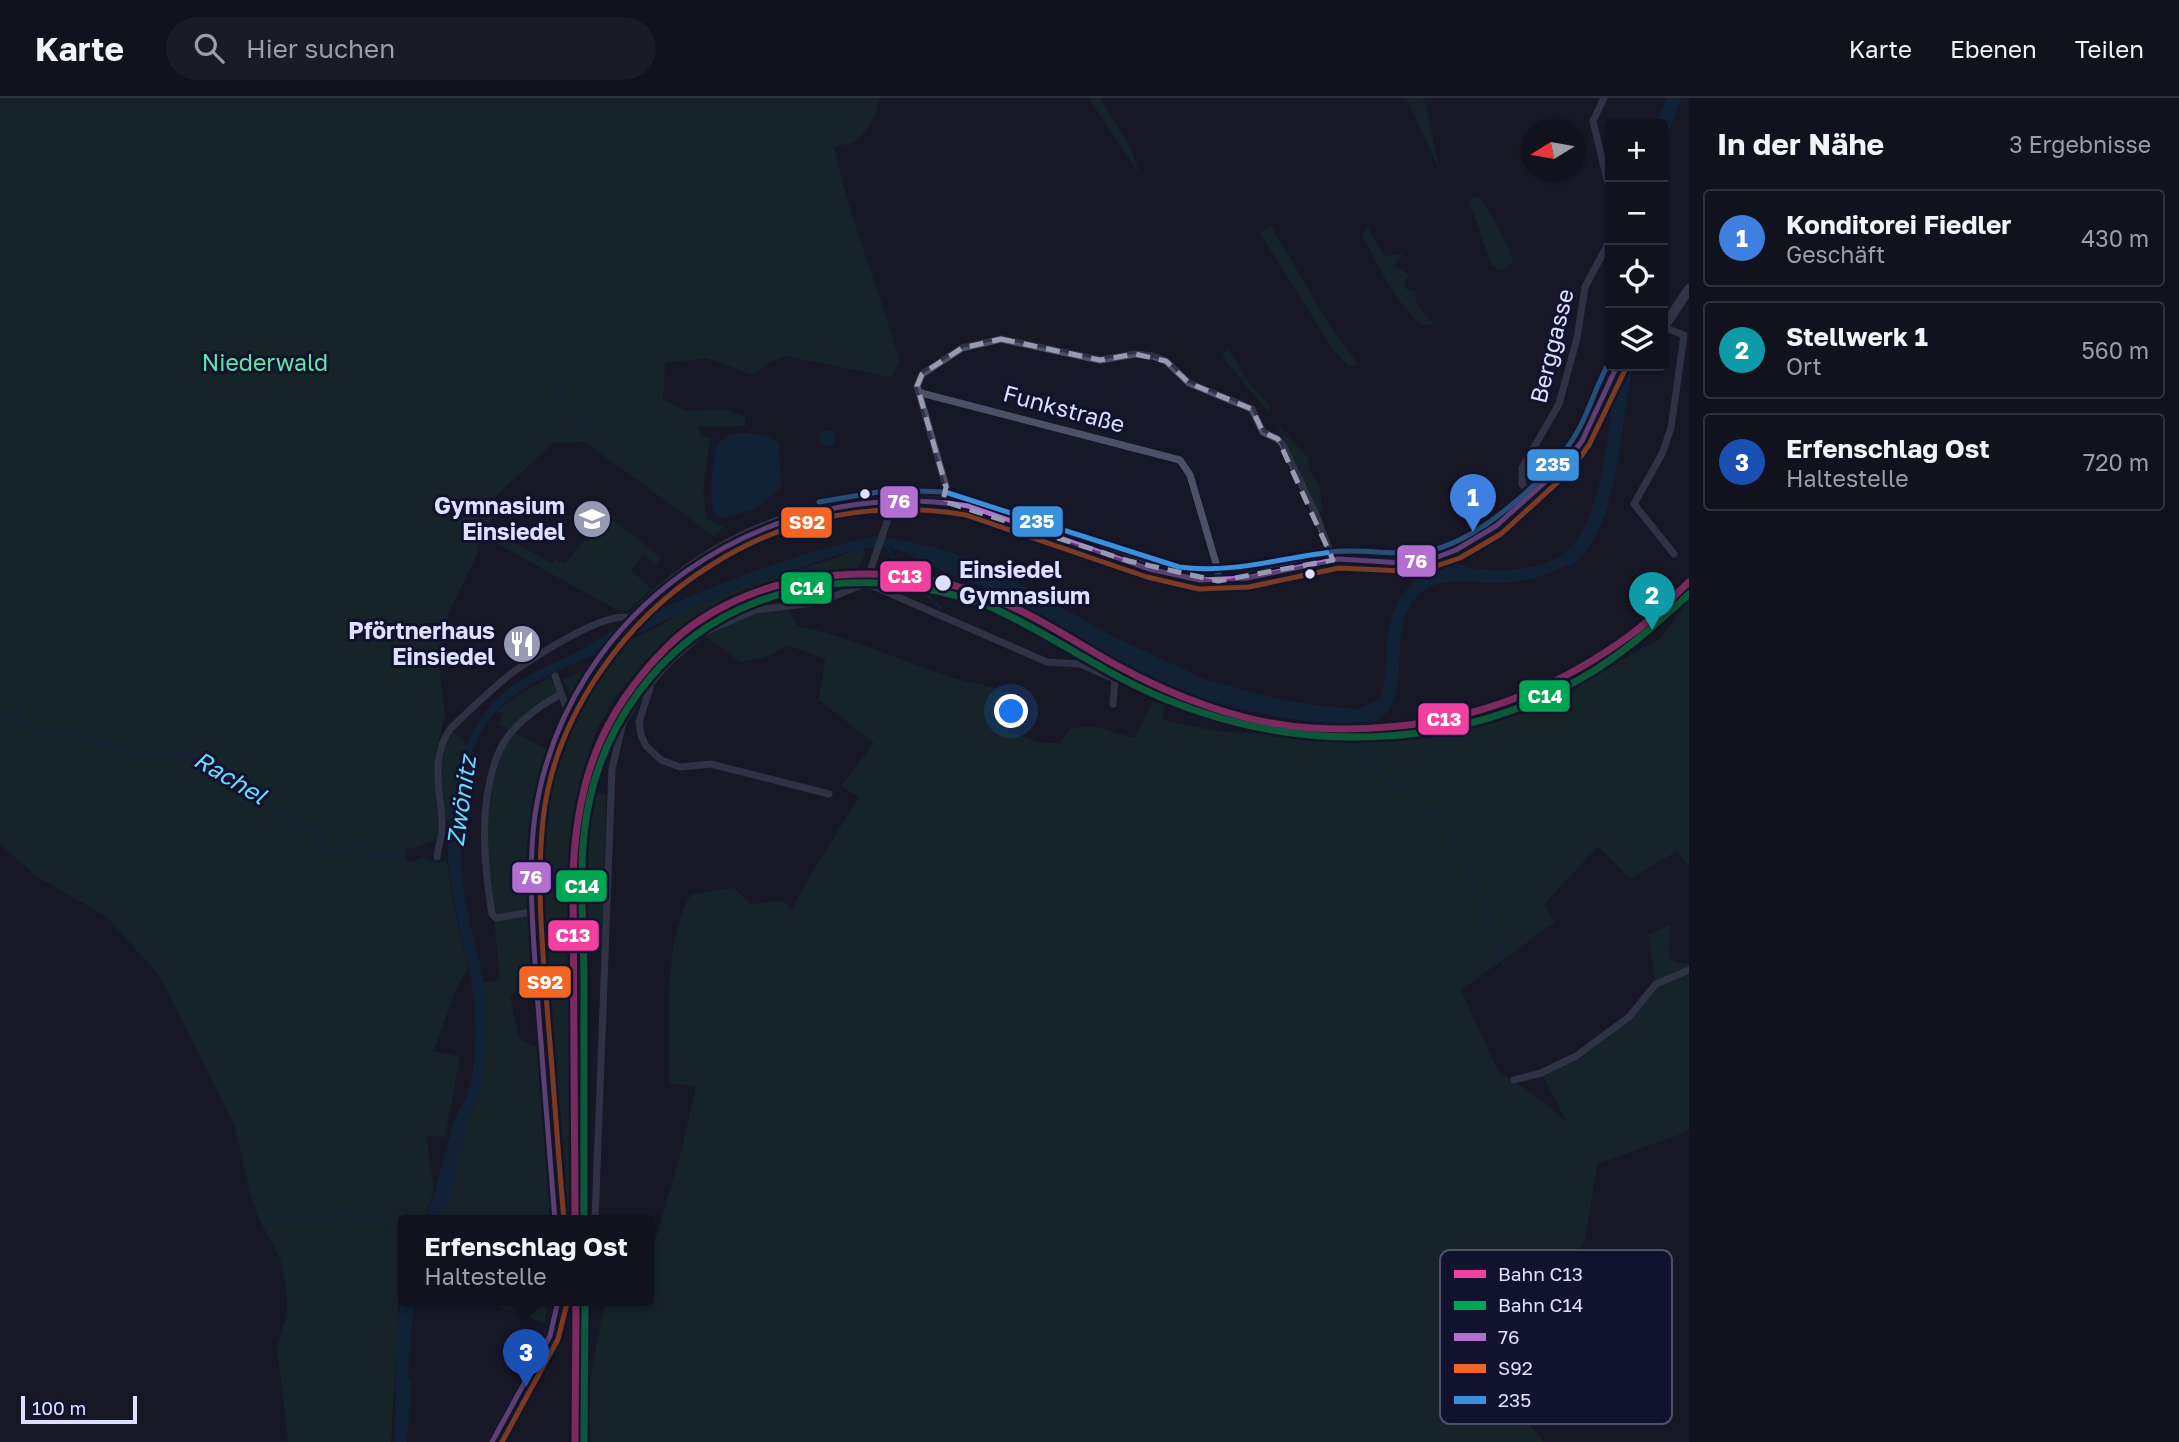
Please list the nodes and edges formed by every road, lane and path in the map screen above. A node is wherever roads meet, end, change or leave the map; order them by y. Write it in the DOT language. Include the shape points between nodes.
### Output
graph roads {
  1 [pos="1604,98"];
  2 [pos="1608,182"];
  3 [pos="1607,245"];
  4 [pos="1689,289"];
  5 [pos="1668,320"];
  6 [pos="1668,329"];
  7 [pos="1686,336"];
  8 [pos="1614,371"];
  9 [pos="921,393"];
  10 [pos="1531,496"];
  11 [pos="891,499"];
  12 [pos="943,500"];
  13 [pos="1674,554"];
  14 [pos="1333,560"];
  15 [pos="1217,581"];
  16 [pos="866,583"];
  17 [pos="629,618"];
  18 [pos="555,676"];
  19 [pos="650,687"];
  20 [pos="559,695"];
  21 [pos="1113,704"];
  22 [pos="567,710"];
  23 [pos="829,794"];
  24 [pos="437,857"];
  25 [pos="531,912"];
  26 [pos="1689,970"];
  27 [pos="1514,1080"];
  28 [pos="555,1215"];
  29 [pos="595,1215"];
  30 [pos="557,1306"];
  31 [pos="492,1442"];
  1 -- 2 [label="street" via="1593,121"];
  3 -- 10 [label="street, Berggasse" via="1585,287 1559,404 1522,468 1522,484"];
  4 -- 5 [label="main road"];
  6 -- 7 [label="street"];
  7 -- 13 [label="street" via="1671,428 1634,504"];
  8 -- 10 [label="main road" via="1581,442"];
  9 -- 12 [label="street" via="946,487"];
  9 -- 14 [label="street" via="917,386 922,374 962,348 1002,339 1100,360 1135,354 1167,361 1189,383 1252,409 1263,432 1278,439 1316,513"];
  9 -- 15 [label="street, Funkstraße" via="1180,460 1190,475 1218,570"];
  10 -- 14 [label="main road" via="1467,546 1435,558 1398,563"];
  11 -- 12 [label="main road"];
  11 -- 16 [label="street"];
  11 -- 17 [label="main road" via="820,510 745,535 684,570"];
  12 -- 15 [label="main road" via="1177,576"];
  14 -- 15 [label="main road"];
  16 -- 19 [label="street" via="820,602 755,610 726,620 702,633 670,661"];
  16 -- 21 [label="street" via="1046,662 1080,664 1115,679"];
  17 -- 22 [label="main road"];
  17 -- 24 [label="street" via="608,618 547,650 513,673 451,728 443,738 437,771 443,827"];
  18 -- 20 [label="street"];
  19 -- 23 [label="street" via="639,722 646,746 661,760 680,766 711,764"];
  19 -- 29 [label="street" via="623,722 611,769"];
  20 -- 22 [label="street"];
  20 -- 25 [label="street" via="512,732 498,754 489,792 484,850 492,914 496,918"];
  22 -- 25 [label="main road" via="535,810"];
  25 -- 28 [label="main road"];
  26 -- 27 [label="street" via="1656,984 1629,1017 1576,1056"];
  30 -- 31 [label="main road" via="550,1336"];
}
